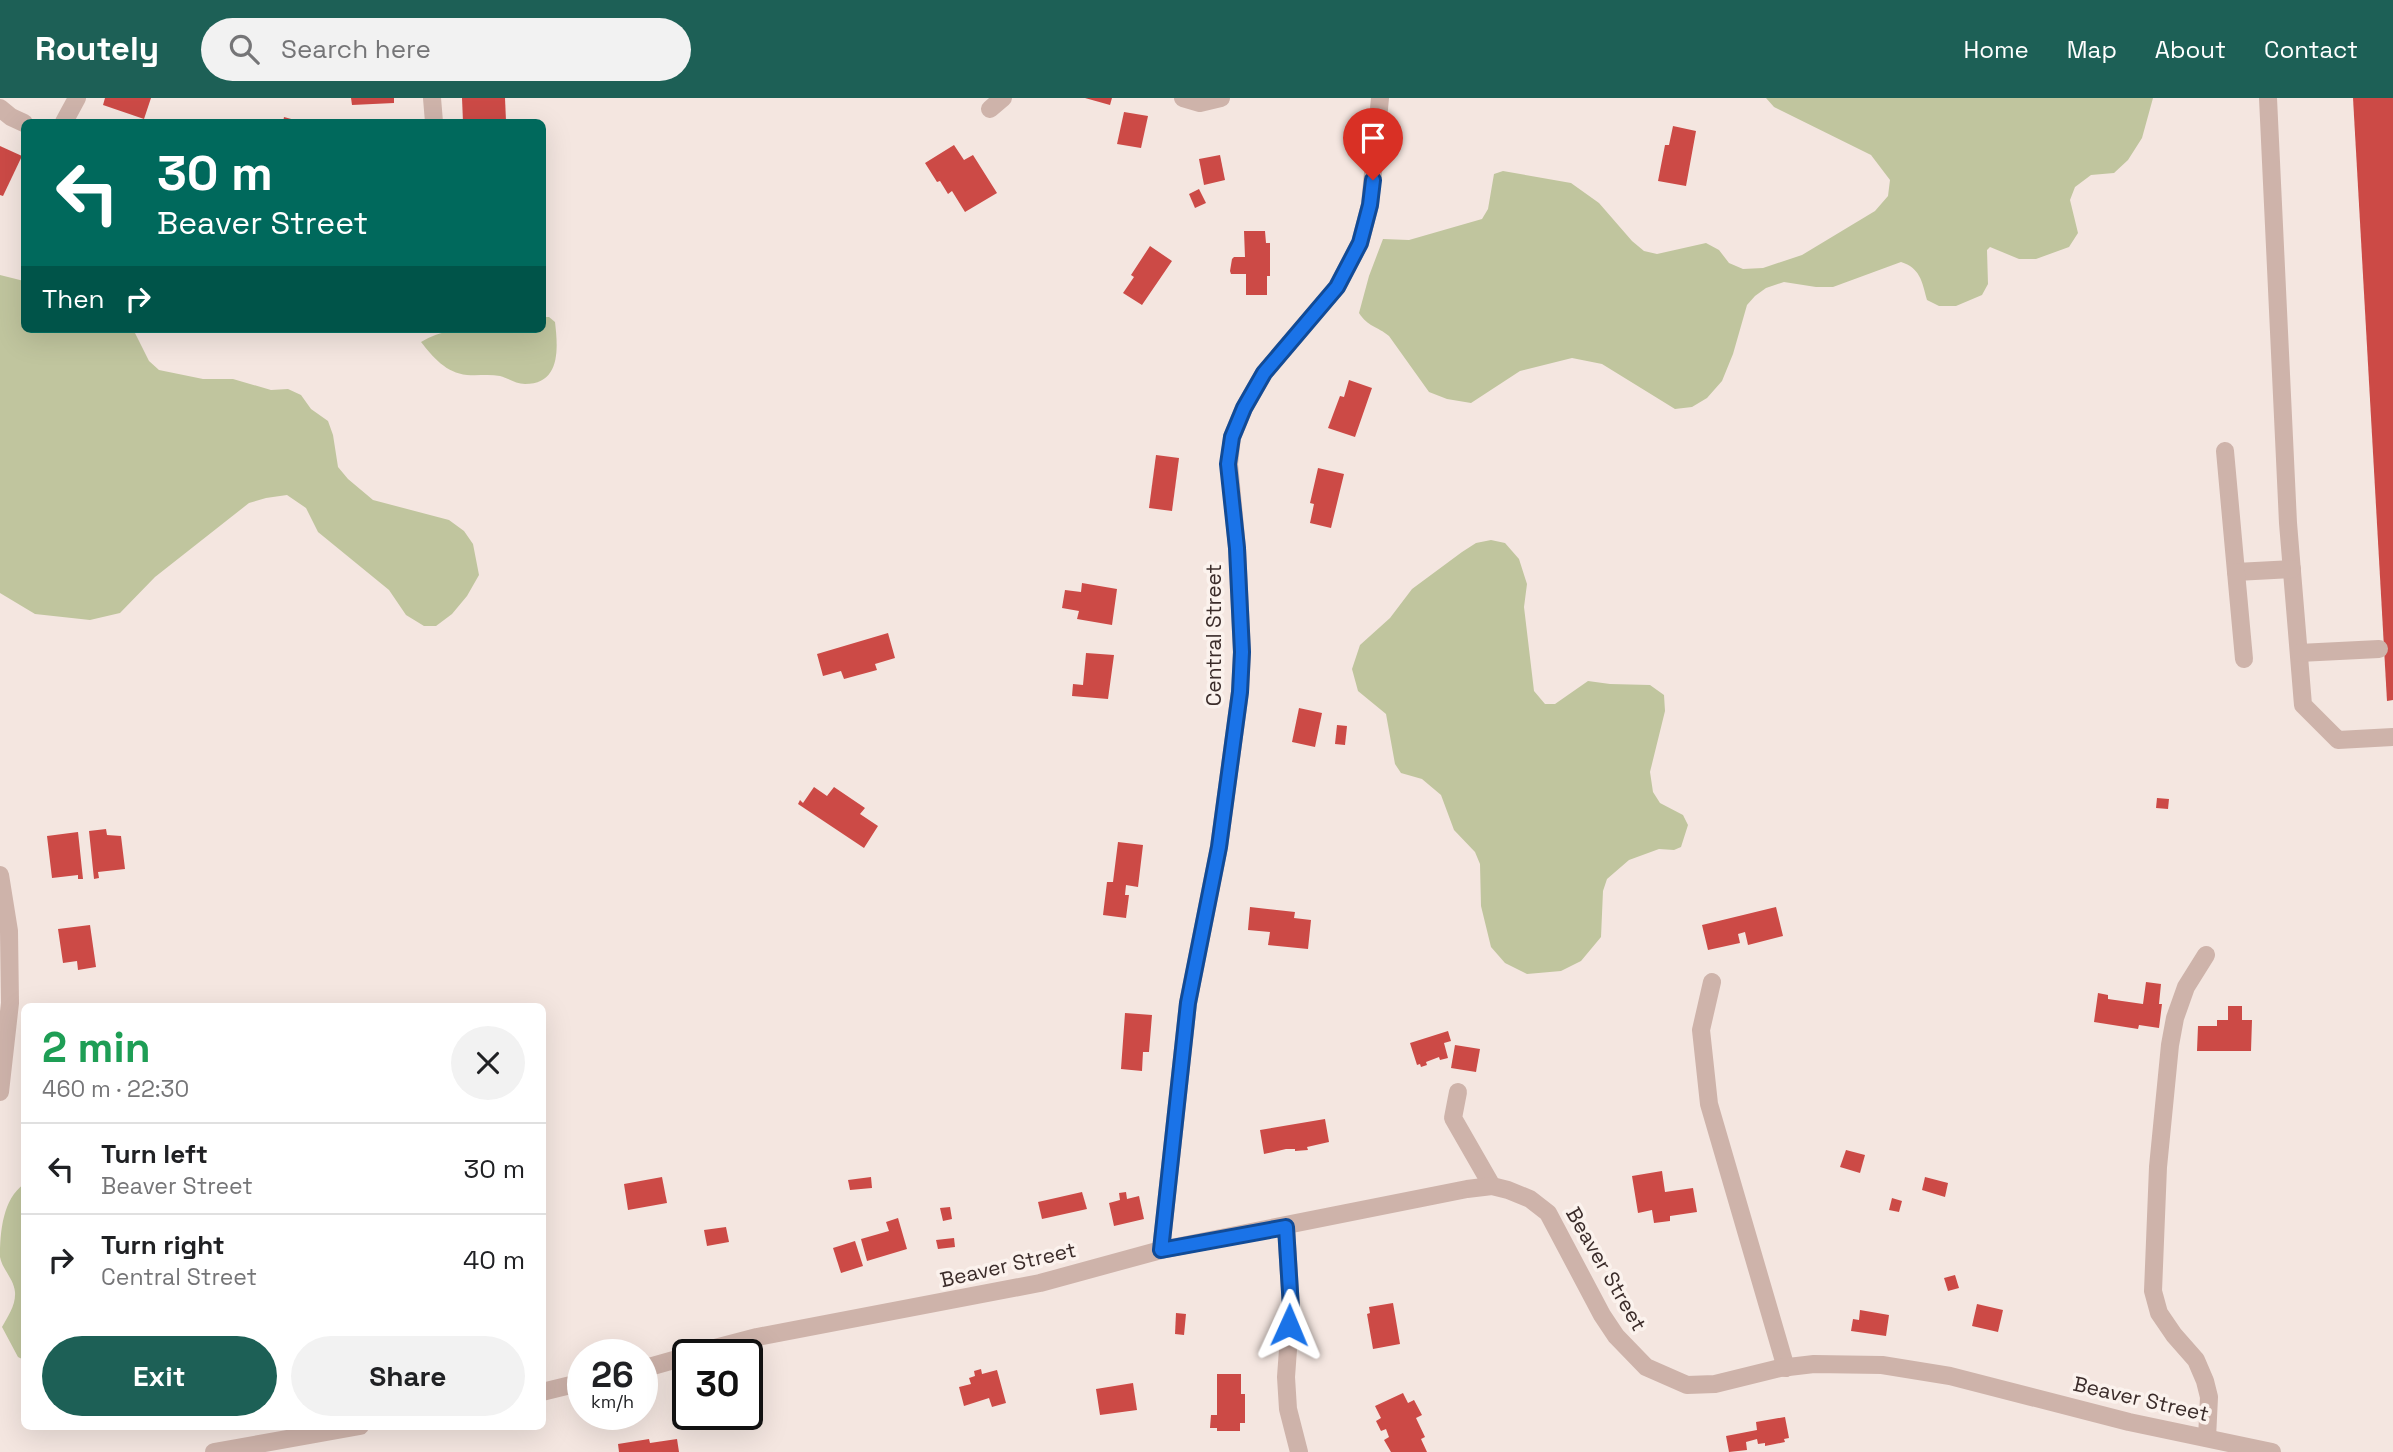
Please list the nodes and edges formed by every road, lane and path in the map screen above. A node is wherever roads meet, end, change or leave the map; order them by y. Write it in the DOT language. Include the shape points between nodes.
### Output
graph roads {
  1 [pos="77,98"];
  2 [pos="432,98"];
  3 [pos="1183,98"];
  4 [pos="1221,98"];
  5 [pos="1380,98"];
  6 [pos="2268,98"];
  7 [pos="0,108"];
  8 [pos="66,119"];
  9 [pos="434,119"];
  10 [pos="21,121"];
  11 [pos="2225,451"];
  12 [pos="2292,569"];
  13 [pos="2236,572"];
  14 [pos="2379,649"];
  15 [pos="2299,653"];
  16 [pos="2244,659"];
  17 [pos="2393,737"];
  18 [pos="0,875"];
  19 [pos="2206,955"];
  20 [pos="1712,982"];
  21 [pos="0,1092"];
  22 [pos="1458,1092"];
  23 [pos="1492,1186"];
  24 [pos="1286,1227"];
  25 [pos="1161,1250"];
  26 [pos="746,1339"];
  27 [pos="1786,1368"];
  28 [pos="567,1386"];
  29 [pos="546,1391"];
  30 [pos="338,1430"];
  31 [pos="2207,1438"];
  32 [pos="214,1452"];
  33 [pos="1299,1452"];
  34 [pos="2272,1452"];
  1 -- 8 [label="street"];
  2 -- 9 [label="street"];
  3 -- 4 [label="street" via="1200,103"];
  5 -- 25 [label="street, Central Street" via="1370,205 1360,243 1337,287 1264,373 1232,437 1228,464 1237,548 1240,692 1219,847 1188,1003"];
  6 -- 12 [label="street"];
  7 -- 10 [label="street"];
  11 -- 13 [label="street"];
  12 -- 13 [label="street"];
  12 -- 15 [label="street"];
  13 -- 16 [label="street"];
  14 -- 15 [label="street"];
  15 -- 17 [label="street" via="2303,705 2338,740"];
  18 -- 21 [label="street" via="9,931 10,1003"];
  19 -- 31 [label="street" via="2186,987 2170,1045 2152,1291 2159,1313 2196,1360 2205,1381"];
  20 -- 27 [label="street" via="1701,1030 1709,1104"];
  22 -- 23 [label="street" via="1453,1118"];
  23 -- 24 [label="street, Beaver Street"];
  23 -- 27 [label="street, Beaver Street" via="1530,1199 1548,1213 1602,1315 1646,1367 1687,1385 1715,1384"];
  24 -- 25 [label="street, Beaver Street"];
  24 -- 33 [label="street" via="1291,1308 1286,1377"];
  25 -- 26 [label="street, Beaver Street" via="1040,1283"];
  27 -- 31 [label="street, Beaver Street" via="1847,1363 1950,1376"];
  28 -- 29 [label="street"];
  30 -- 32 [label="street"];
  31 -- 34 [label="street, Beaver Street"];
}
